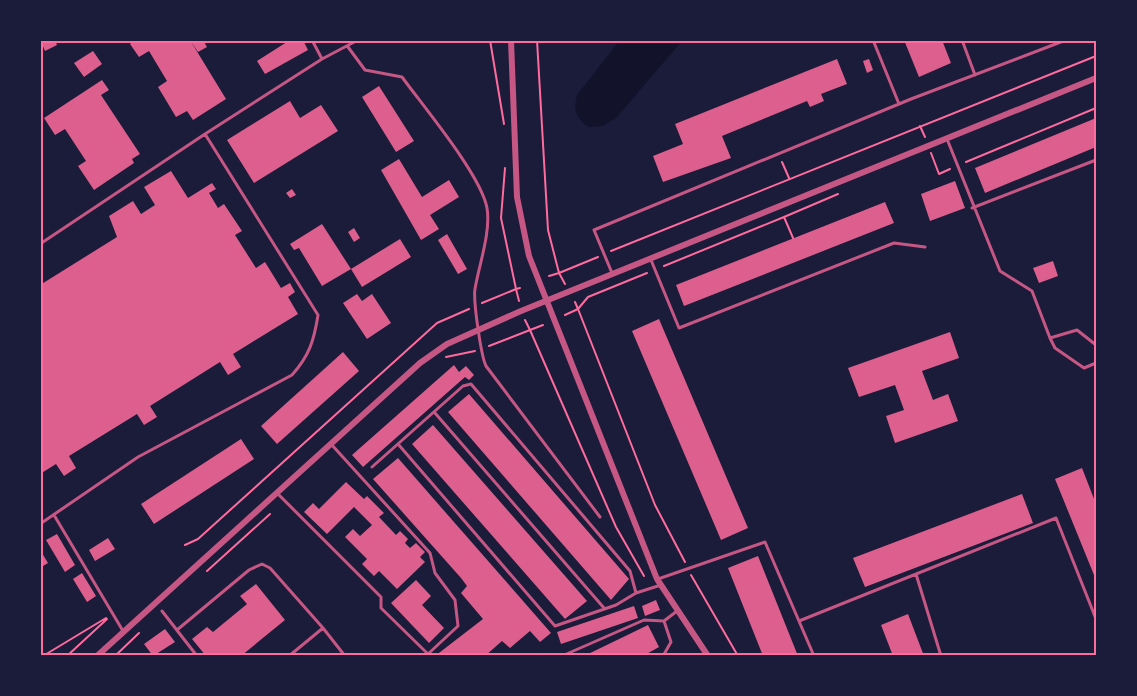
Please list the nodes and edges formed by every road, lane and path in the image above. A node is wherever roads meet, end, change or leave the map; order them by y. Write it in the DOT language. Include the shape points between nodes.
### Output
graph roads {
  1 [pos="312,40"];
  2 [pos="358,40"];
  3 [pos="490,40"];
  4 [pos="511,40"];
  5 [pos="537,40"];
  6 [pos="873,40"];
  7 [pos="962,40"];
  8 [pos="1066,40"];
  9 [pos="348,47"];
  10 [pos="1096,56"];
  11 [pos="322,59"];
  12 [pos="975,75"];
  13 [pos="1096,78"];
  14 [pos="899,104"];
  15 [pos="1096,108"];
  16 [pos="504,125"];
  17 [pos="920,126"];
  18 [pos="205,134"];
  19 [pos="946,138"];
  20 [pos="928,145"];
  21 [pos="778,154"];
  22 [pos="1096,160"];
  23 [pos="505,166"];
  24 [pos="957,166"];
  25 [pos="789,178"];
  26 [pos="847,190"];
  27 [pos="972,208"];
  28 [pos="784,218"];
  29 [pos="793,238"];
  30 [pos="40,244"];
  31 [pos="925,247"];
  32 [pos="604,254"];
  33 [pos="651,260"];
  34 [pos="655,270"];
  35 [pos="560,273"];
  36 [pos="613,275"];
  37 [pos="540,279"];
  38 [pos="567,287"];
  39 [pos="520,288"];
  40 [pos="516,289"];
  41 [pos="519,301"];
  42 [pos="546,301"];
  43 [pos="574,302"];
  44 [pos="475,306"];
  45 [pos="578,309"];
  46 [pos="565,315"];
  47 [pos="524,317"];
  48 [pos="543,325"];
  49 [pos="480,330"];
  50 [pos="530,330"];
  51 [pos="1050,338"];
  52 [pos="1096,345"];
  53 [pos="481,350"];
  54 [pos="436,359"];
  55 [pos="1096,363"];
  56 [pos="435,413"];
  57 [pos="332,444"];
  58 [pos="398,444"];
  59 [pos="372,467"];
  60 [pos="277,493"];
  61 [pos="284,501"];
  62 [pos="54,515"];
  63 [pos="600,518"];
  64 [pos="40,524"];
  65 [pos="185,545"];
  66 [pos="688,568"];
  67 [pos="207,571"];
  68 [pos="916,574"];
  69 [pos="659,582"];
  70 [pos="652,588"];
  71 [pos="636,593"];
  72 [pos="604,608"];
  73 [pos="162,611"];
  74 [pos="677,611"];
  75 [pos="112,614"];
  76 [pos="1096,619"];
  77 [pos="664,621"];
  78 [pos="799,621"];
  79 [pos="146,626"];
  80 [pos="323,628"];
  81 [pos="177,630"];
  82 [pos="124,633"];
  83 [pos="40,651"];
  84 [pos="43,656"];
  85 [pos="67,656"];
  86 [pos="97,656"];
  87 [pos="115,656"];
  88 [pos="197,656"];
  89 [pos="289,656"];
  90 [pos="345,656"];
  91 [pos="562,656"];
  92 [pos="663,656"];
  93 [pos="708,656"];
  94 [pos="738,656"];
  95 [pos="814,656"];
  96 [pos="941,656"];
  1 -- 11 [label="lane"];
  2 -- 9 [label="lane"];
  3 -- 16 [label="path"];
  4 -- 42 [label="street" via="517,197 529,256"];
  5 -- 35 [label="path" via="548,230"];
  6 -- 14 [label="lane"];
  7 -- 12 [label="lane"];
  8 -- 12 [label="lane"];
  9 -- 11 [label="lane"];
  9 -- 44 [label="lane" via="365,70 402,77 468,169 487,207"];
  10 -- 17 [label="path"];
  11 -- 18 [label="lane"];
  12 -- 14 [label="lane"];
  13 -- 19 [label="street"];
  14 -- 21 [label="lane"];
  15 -- 24 [label="path"];
  17 -- 20 [label="path"];
  17 -- 25 [label="path"];
  18 -- 30 [label="lane"];
  18 -- 62 [label="lane" via="318,315 315,338 307,357 292,375 138,457"];
  19 -- 20 [label="street"];
  19 -- 24 [label="lane"];
  20 -- 24 [label="path" via="939,174"];
  20 -- 33 [label="street"];
  21 -- 25 [label="path"];
  21 -- 32 [label="lane" via="594,230"];
  22 -- 27 [label="lane"];
  23 -- 40 [label="path" via="501,218"];
  24 -- 27 [label="lane"];
  25 -- 32 [label="path"];
  26 -- 28 [label="path"];
  27 -- 51 [label="lane" via="1000,271 1032,291"];
  28 -- 29 [label="path"];
  28 -- 34 [label="path"];
  31 -- 34 [label="lane" via="894,243 679,328"];
  32 -- 35 [label="path"];
  32 -- 36 [label="lane"];
  33 -- 34 [label="lane"];
  33 -- 36 [label="street"];
  34 -- 45 [label="path" via="588,297"];
  35 -- 37 [label="path"];
  35 -- 38 [label="path"];
  36 -- 42 [label="street"];
  39 -- 40 [label="path"];
  40 -- 41 [label="path"];
  40 -- 44 [label="path"];
  42 -- 49 [label="street"];
  42 -- 69 [label="street"];
  43 -- 45 [label="path"];
  44 -- 49 [label="lane"];
  44 -- 65 [label="path" via="437,323 198,539"];
  45 -- 46 [label="path"];
  45 -- 66 [label="path" via="655,504"];
  47 -- 50 [label="path"];
  48 -- 50 [label="path"];
  49 -- 53 [label="lane"];
  49 -- 57 [label="street" via="433,352"];
  50 -- 53 [label="path"];
  50 -- 70 [label="path" via="616,527"];
  51 -- 52 [label="lane" via="1077,330"];
  51 -- 55 [label="lane" via="1055,348 1084,368"];
  53 -- 54 [label="path"];
  53 -- 63 [label="lane" via="486,366"];
  56 -- 58 [label="lane"];
  56 -- 71 [label="lane" via="471,384 630,571"];
  56 -- 72 [label="lane"];
  57 -- 60 [label="street"];
  57 -- 61 [label="lane" via="430,553 435,573 455,600 458,626 428,654 381,608 381,597"];
  58 -- 59 [label="lane"];
  58 -- 72 [label="lane" via="555,626"];
  60 -- 61 [label="lane"];
  60 -- 82 [label="street"];
  61 -- 67 [label="path"];
  62 -- 64 [label="lane"];
  62 -- 75 [label="lane"];
  66 -- 69 [label="lane"];
  66 -- 78 [label="lane" via="765,542"];
  66 -- 94 [label="path"];
  68 -- 76 [label="lane" via="1056,518"];
  68 -- 78 [label="lane"];
  68 -- 96 [label="lane"];
  69 -- 70 [label="lane"];
  69 -- 74 [label="street"];
  70 -- 71 [label="lane"];
  71 -- 72 [label="lane"];
  73 -- 81 [label="lane"];
  74 -- 77 [label="lane"];
  74 -- 93 [label="street"];
  75 -- 82 [label="lane"];
  75 -- 84 [label="path"];
  75 -- 85 [label="path"];
  77 -- 91 [label="lane" via="639,622"];
  77 -- 92 [label="lane" via="671,642"];
  78 -- 95 [label="lane"];
  79 -- 87 [label="path"];
  80 -- 81 [label="lane" via="270,568 262,564 249,570"];
  80 -- 89 [label="lane"];
  80 -- 90 [label="lane"];
  81 -- 88 [label="lane"];
  82 -- 86 [label="street"];
  83 -- 84 [label="path"];
}
